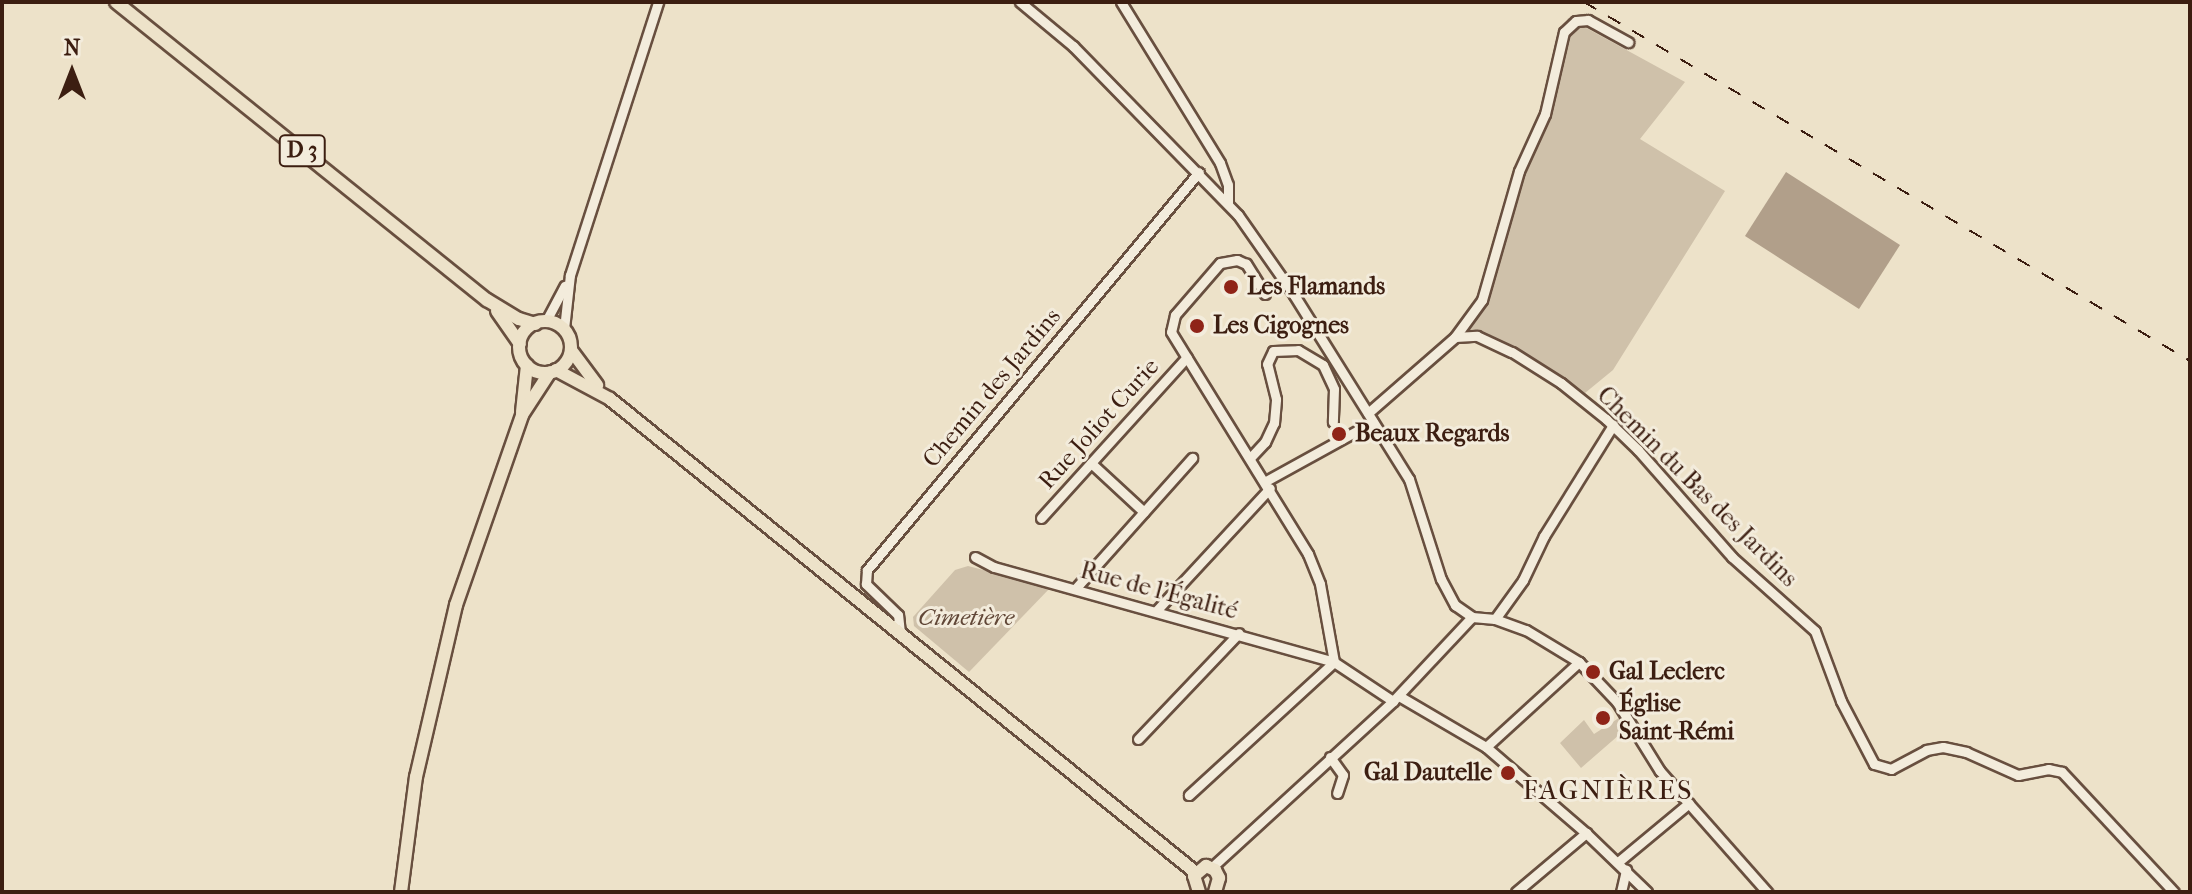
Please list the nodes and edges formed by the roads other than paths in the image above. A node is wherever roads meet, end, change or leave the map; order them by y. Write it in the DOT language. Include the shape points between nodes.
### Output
graph roads {
  1 [pos="116,2"];
  2 [pos="658,2"];
  3 [pos="1020,2"];
  4 [pos="1121,2"];
  5 [pos="1628,42"];
  6 [pos="1199,172"];
  7 [pos="1228,203"];
  8 [pos="570,275"];
  9 [pos="1265,294"];
  10 [pos="487,300"];
  11 [pos="541,322"];
  12 [pos="564,329"];
  13 [pos="1455,337"];
  14 [pos="520,344"];
  15 [pos="571,350"];
  16 [pos="1187,357"];
  17 [pos="527,365"];
  18 [pos="553,371"];
  19 [pos="610,399"];
  20 [pos="522,415"];
  21 [pos="1370,417"];
  22 [pos="1333,422"];
  23 [pos="1613,425"];
  24 [pos="1192,458"];
  25 [pos="1250,458"];
  26 [pos="1091,463"];
  27 [pos="1268,485"];
  28 [pos="1144,512"];
  29 [pos="1041,518"];
  30 [pos="975,557"];
  31 [pos="1075,589"];
  32 [pos="1157,610"];
  33 [pos="1472,617"];
  34 [pos="1495,619"];
  35 [pos="900,633"];
  36 [pos="1239,633"];
  37 [pos="1334,662"];
  38 [pos="1579,662"];
  39 [pos="1396,698"];
  40 [pos="1138,739"];
  41 [pos="1486,747"];
  42 [pos="1330,757"];
  43 [pos="1337,793"];
  44 [pos="1189,795"];
  45 [pos="1689,803"];
  46 [pos="1586,833"];
  47 [pos="1618,862"];
  48 [pos="1211,868"];
  49 [pos="1626,870"];
  50 [pos="1195,872"];
  51 [pos="1194,890"];
  52 [pos="1217,891"];
  53 [pos="401,892"];
  54 [pos="1516,892"];
  55 [pos="1621,892"];
  56 [pos="1647,892"];
  57 [pos="1767,892"];
  58 [pos="2174,892"];
  1 -- 10 [label="main road, D 3"];
  2 -- 8 [label="street"];
  3 -- 6 [label="street" via="1073,46"];
  4 -- 7 [label="street" via="1220,163"];
  5 -- 13 [label="street" via="1588,20 1576,21 1564,32 1545,114 1519,171 1485,291"];
  6 -- 7 [label="street"];
  6 -- 35 [label="street, Chemin des Jardins" via="867,570 870,588 898,615"];
  7 -- 21 [label="street" via="1294,295"];
  8 -- 11 [label="street"];
  8 -- 12 [label="street"];
  9 -- 16 [label="street" via="1246,264 1220,263 1171,321 1171,332"];
  10 -- 11 [label="main road, D 3" via="519,319"];
  10 -- 14 [label="main road, D 3"];
  11 -- 12 [label="main road"];
  11 -- 14 [label="main road" via="525,332"];
  12 -- 15 [label="main road"];
  13 -- 21 [label="street"];
  13 -- 23 [label="street, Chemin du Bas des Jardins" via="1485,338 1561,383"];
  14 -- 17 [label="main road"];
  15 -- 18 [label="main road"];
  15 -- 19 [label="main road"];
  16 -- 25 [label="street"];
  16 -- 26 [label="street, Rue Joliot Curie"];
  17 -- 18 [label="main road"];
  17 -- 20 [label="main road"];
  18 -- 19 [label="main road"];
  18 -- 20 [label="main road"];
  19 -- 35 [label="main road"];
  20 -- 53 [label="main road" via="440,664 416,777"];
  21 -- 27 [label="street"];
  21 -- 33 [label="street" via="1413,487 1445,588 1455,605"];
  22 -- 25 [label="street" via="1334,389 1323,365 1305,352 1278,349 1267,364 1276,399 1274,423"];
  23 -- 34 [label="street"];
  23 -- 58 [label="street, Chemin du Bas des Jardins" via="1732,557 1815,631 1847,715 1874,764 1891,769 1943,747 2018,775 2062,772"];
  24 -- 28 [label="street"];
  25 -- 27 [label="street"];
  26 -- 28 [label="street"];
  26 -- 29 [label="street, Rue Joliot Curie"];
  27 -- 32 [label="street"];
  27 -- 37 [label="street" via="1314,568"];
  28 -- 31 [label="street"];
  30 -- 31 [label="street, Rue de l'Égalité"];
  31 -- 32 [label="street, Rue de l'Égalité"];
  32 -- 36 [label="street, Rue de l'Égalité"];
  33 -- 34 [label="street"];
  33 -- 39 [label="street"];
  34 -- 38 [label="street" via="1540,637"];
  35 -- 50 [label="main road"];
  36 -- 37 [label="street, Rue de l'Égalité"];
  36 -- 40 [label="street"];
  37 -- 39 [label="street, Rue de l'Égalité"];
  37 -- 44 [label="street"];
  38 -- 41 [label="street"];
  38 -- 45 [label="street" via="1617,702 1652,760"];
  39 -- 41 [label="street, Rue de l'Égalité"];
  39 -- 42 [label="street"];
  41 -- 46 [label="street, Rue de l'Égalité"];
  42 -- 43 [label="street" via="1343,775"];
  42 -- 48 [label="street"];
  45 -- 47 [label="street"];
  45 -- 57 [label="street"];
  46 -- 47 [label="street, Rue de l'Égalité"];
  46 -- 54 [label="street"];
  47 -- 49 [label="street, Rue de l'Égalité"];
  48 -- 50 [label="main road"];
  48 -- 52 [label="main road" via="1219,878"];
  49 -- 55 [label="street"];
  49 -- 56 [label="street, Rue de l'Égalité"];
  50 -- 51 [label="main road"];
}
